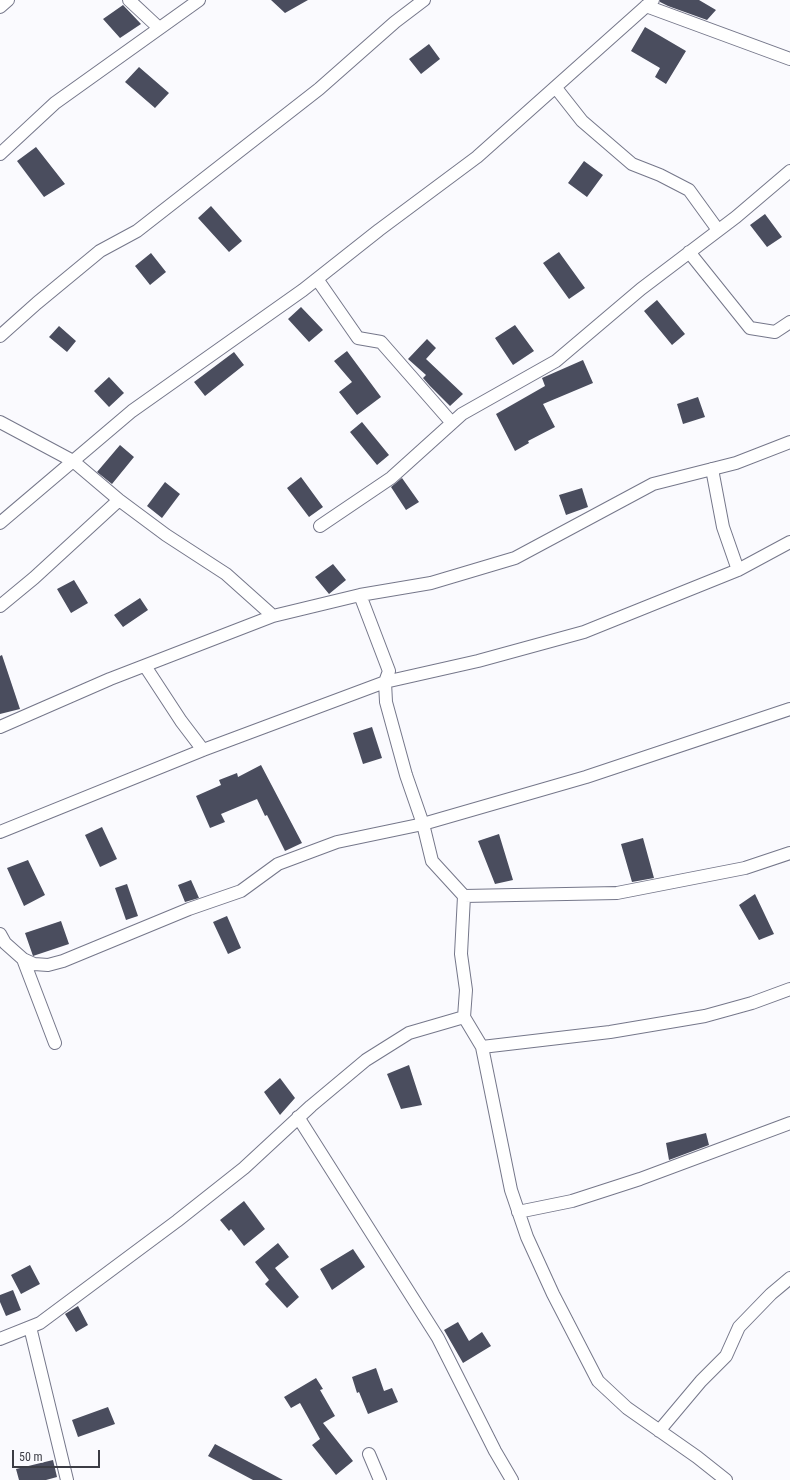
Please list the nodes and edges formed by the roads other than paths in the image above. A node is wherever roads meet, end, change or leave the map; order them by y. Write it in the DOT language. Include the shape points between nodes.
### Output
graph roads {
  1 [pos="8,0"];
  2 [pos="129,0"];
  3 [pos="199,0"];
  4 [pos="424,0"];
  5 [pos="650,3"];
  6 [pos="0,6"];
  7 [pos="159,28"];
  8 [pos="790,59"];
  9 [pos="556,88"];
  10 [pos="0,154"];
  11 [pos="790,171"];
  12 [pos="718,230"];
  13 [pos="690,252"];
  14 [pos="317,279"];
  15 [pos="790,322"];
  16 [pos="0,336"];
  17 [pos="0,422"];
  18 [pos="452,423"];
  19 [pos="790,442"];
  20 [pos="72,461"];
  21 [pos="712,469"];
  22 [pos="119,500"];
  23 [pos="0,523"];
  24 [pos="320,526"];
  25 [pos="790,542"];
  26 [pos="738,570"];
  27 [pos="360,595"];
  28 [pos="0,606"];
  29 [pos="273,616"];
  30 [pos="145,666"];
  31 [pos="385,682"];
  32 [pos="790,709"];
  33 [pos="0,727"];
  34 [pos="203,750"];
  35 [pos="423,824"];
  36 [pos="0,832"];
  37 [pos="790,853"];
  38 [pos="464,896"];
  39 [pos="0,934"];
  40 [pos="23,959"];
  41 [pos="790,989"];
  42 [pos="464,1017"];
  43 [pos="55,1044"];
  44 [pos="482,1047"];
  45 [pos="298,1118"];
  46 [pos="790,1123"];
  47 [pos="518,1212"];
  48 [pos="790,1278"];
  49 [pos="30,1327"];
  50 [pos="0,1338"];
  51 [pos="659,1431"];
  52 [pos="369,1454"];
  53 [pos="67,1480"];
  54 [pos="380,1480"];
  55 [pos="512,1480"];
  56 [pos="726,1480"];
  1 -- 6 [label="street"];
  2 -- 7 [label="street"];
  3 -- 7 [label="street"];
  4 -- 16 [label="street" via="319,89 137,232 100,251"];
  5 -- 8 [label="street"];
  5 -- 9 [label="street"];
  7 -- 10 [label="street" via="55,102"];
  9 -- 12 [label="street" via="582,121 632,164 689,190"];
  9 -- 14 [label="street" via="477,157"];
  11 -- 12 [label="street"];
  12 -- 13 [label="street"];
  13 -- 15 [label="street" via="750,328 775,332"];
  13 -- 18 [label="street" via="641,289 556,361 462,414"];
  14 -- 18 [label="street" via="358,338 381,342"];
  14 -- 20 [label="street" via="132,410"];
  17 -- 20 [label="street"];
  18 -- 24 [label="street" via="391,478"];
  19 -- 21 [label="street" via="736,463"];
  20 -- 22 [label="street"];
  20 -- 23 [label="street"];
  21 -- 26 [label="street" via="723,527"];
  21 -- 27 [label="street" via="653,484 515,558 431,583"];
  22 -- 28 [label="street" via="40,574"];
  22 -- 29 [label="street" via="166,535 226,574"];
  25 -- 26 [label="street"];
  26 -- 31 [label="street" via="584,632 478,661"];
  27 -- 29 [label="street"];
  27 -- 31 [label="street" via="389,671"];
  29 -- 30 [label="street"];
  30 -- 33 [label="street"];
  30 -- 34 [label="street"];
  31 -- 34 [label="street"];
  31 -- 35 [label="street" via="386,702 406,775"];
  32 -- 35 [label="street" via="586,777"];
  34 -- 36 [label="street"];
  35 -- 38 [label="street" via="432,861"];
  35 -- 40 [label="street" via="337,842 278,864 241,891 63,961 48,965 34,964"];
  37 -- 38 [label="street" via="745,868 617,893"];
  38 -- 42 [label="street" via="461,954 466,990"];
  39 -- 40 [label="street"];
  40 -- 43 [label="street"];
  41 -- 44 [label="street" via="705,1016 610,1032"];
  42 -- 44 [label="street"];
  42 -- 45 [label="street" via="409,1033 366,1060"];
  44 -- 47 [label="street" via="511,1190"];
  45 -- 49 [label="street" via="244,1168 177,1221 40,1323"];
  45 -- 55 [label="street" via="438,1338 495,1452"];
  46 -- 47 [label="street" via="640,1179 572,1201"];
  47 -- 51 [label="street" via="553,1294 598,1381 626,1408"];
  48 -- 51 [label="street" via="739,1327 726,1356 700,1381"];
  49 -- 50 [label="street"];
  49 -- 53 [label="street"];
  51 -- 56 [label="street"];
  52 -- 54 [label="street"];
}
